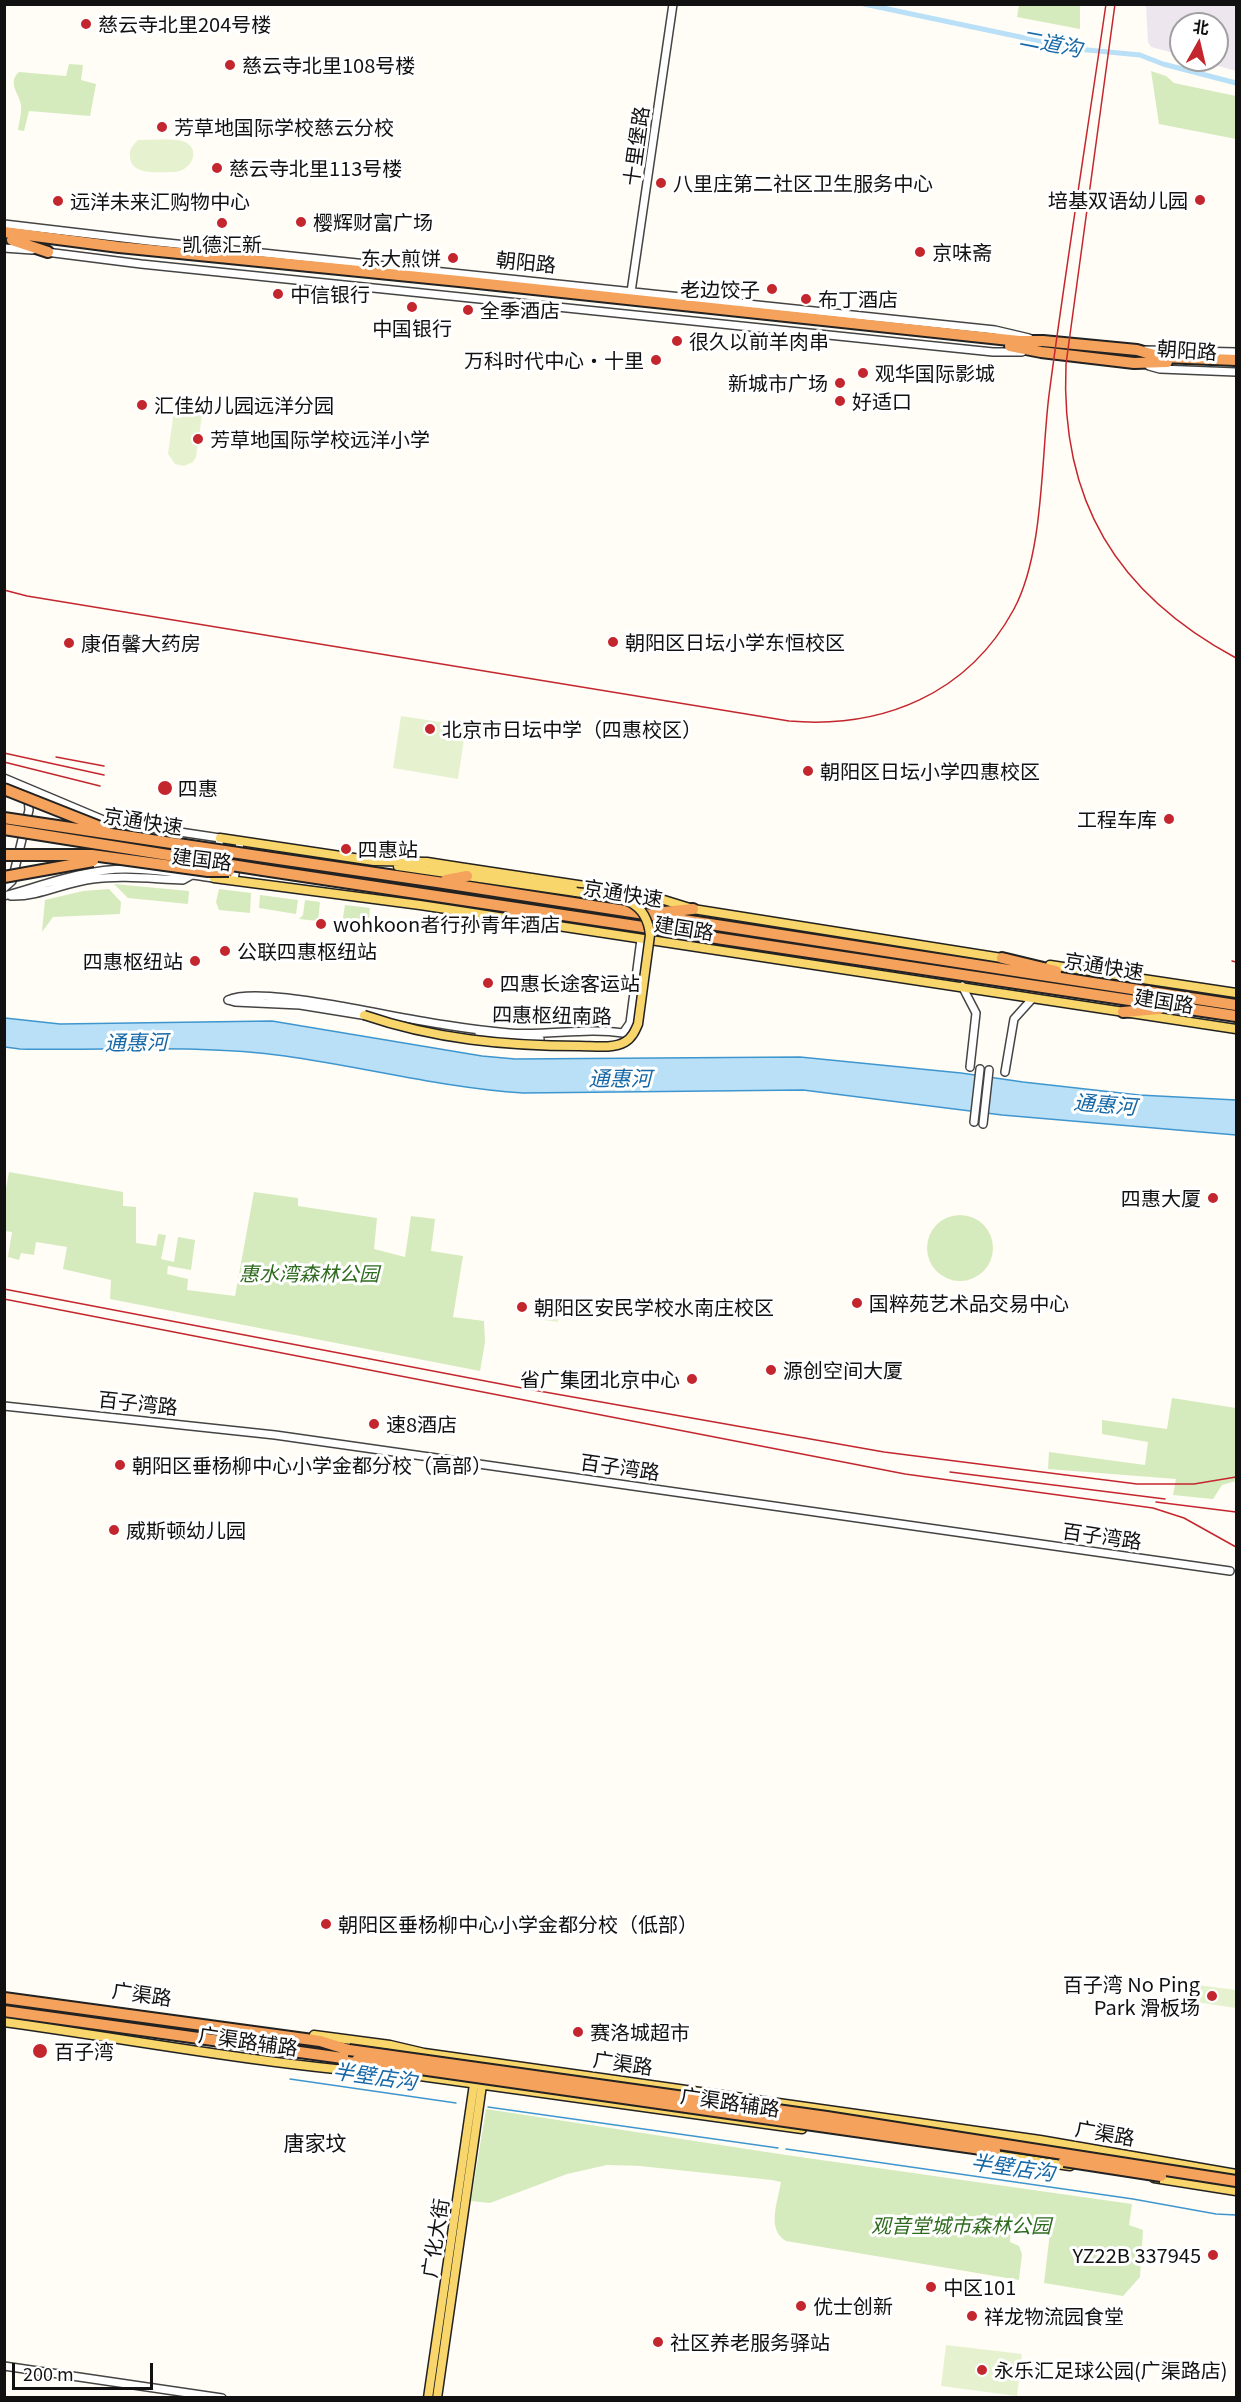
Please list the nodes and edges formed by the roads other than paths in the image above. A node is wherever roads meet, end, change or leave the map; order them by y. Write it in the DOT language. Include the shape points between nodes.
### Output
graph roads {
  1 [pos="673,4"];
  2 [pos="4,224"];
  3 [pos="48,229"];
  4 [pos="8,238"];
  5 [pos="48,252"];
  6 [pos="631,292"];
  7 [pos="914,333"];
  8 [pos="1042,346"];
  9 [pos="1236,352"];
  10 [pos="1230,362"];
  11 [pos="1236,372"];
  12 [pos="4,778"];
  13 [pos="4,789"];
  14 [pos="4,818"];
  15 [pos="4,829"];
  16 [pos="125,831"];
  17 [pos="210,837"];
  18 [pos="220,838"];
  19 [pos="240,842"];
  20 [pos="4,855"];
  21 [pos="374,861"];
  22 [pos="128,864"];
  23 [pos="263,870"];
  24 [pos="192,875"];
  25 [pos="204,876"];
  26 [pos="467,876"];
  27 [pos="4,877"];
  28 [pos="214,878"];
  29 [pos="234,880"];
  30 [pos="437,882"];
  31 [pos="4,888"];
  32 [pos="5,896"];
  33 [pos="483,902"];
  34 [pos="693,909"];
  35 [pos="638,914"];
  36 [pos="552,926"];
  37 [pos="642,939"];
  38 [pos="1002,958"];
  39 [pos="962,986"];
  40 [pos="1132,989"];
  41 [pos="1236,993"];
  42 [pos="1032,999"];
  43 [pos="1236,1005"];
  44 [pos="1180,1008"];
  45 [pos="1123,1012"];
  46 [pos="364,1015"];
  47 [pos="1236,1016"];
  48 [pos="1236,1029"];
  49 [pos="623,1034"];
  50 [pos="970,1068"];
  51 [pos="980,1069"];
  52 [pos="989,1070"];
  53 [pos="1005,1072"];
  54 [pos="974,1122"];
  55 [pos="983,1124"];
  56 [pos="4,1406"];
  57 [pos="1230,1571"];
  58 [pos="4,1997"];
  59 [pos="4,2005"];
  60 [pos="4,2010"];
  61 [pos="4,2016"];
  62 [pos="4,2022"];
  63 [pos="350,2050"];
  64 [pos="357,2060"];
  65 [pos="478,2084"];
  66 [pos="1135,2156"];
  67 [pos="1187,2166"];
  68 [pos="1236,2174"];
  69 [pos="1133,2175"];
  70 [pos="1236,2181"];
  71 [pos="1185,2183"];
  72 [pos="1236,2189"];
  73 [pos="4,2366"];
  74 [pos="222,2397"];
  75 [pos="428,2397"];
  76 [pos="437,2397"];
  1 -- 6 [label="street, 十里堡路"];
  2 -- 3 [label="street, 朝阳路"];
  3 -- 4 [label="highway"];
  3 -- 6 [label="street, 朝阳路"];
  4 -- 5 [label="highway"];
  4 -- 7 [label="highway, 朝阳路" via="155,257"];
  5 -- 7 [label="street, 朝阳路" via="141,264"];
  6 -- 7 [label="street, 朝阳路"];
  7 -- 8 [label="highway, 朝阳路"];
  8 -- 10 [label="highway, 朝阳路" via="1137,350 1161,357"];
  8 -- 10 [label="highway, 朝阳路" via="1134,363"];
  9 -- 10 [label="street, 朝阳路"];
  10 -- 11 [label="street, 朝阳路"];
  12 -- 16 [label="street, 建国路"];
  12 -- 31 [label="street" via="28,797 29,810 12,881"];
  13 -- 16 [label="highway, bridge"];
  14 -- 16 [label="highway, 京通快速, bridge"];
  15 -- 23 [label="highway, 京通快速, bridge"];
  16 -- 17 [label="street, 建国路"];
  16 -- 30 [label="highway, 京通快速, bridge" via="265,857"];
  17 -- 18 [label="street, 建国路"];
  17 -- 25 [label="street"];
  18 -- 19 [label="main road, 建国路"];
  18 -- 28 [label="street"];
  19 -- 21 [label="main road, 建国路"];
  19 -- 29 [label="street"];
  20 -- 22 [label="highway, bridge" via="92,855"];
  21 -- 26 [label="main road"];
  21 -- 34 [label="main road, 建国路" via="427,862 651,896"];
  22 -- 23 [label="highway, bridge" via="208,871"];
  22 -- 24 [label="street, 建国路"];
  22 -- 27 [label="highway, bridge" via="73,864"];
  22 -- 32 [label="street, 建国路"];
  23 -- 33 [label="highway, 京通快速"];
  24 -- 25 [label="street, 建国路"];
  24 -- 32 [label="street" via="183,880 93,879 35,895"];
  25 -- 28 [label="street, 建国路"];
  26 -- 30 [label="highway"];
  26 -- 46 [label="main road, bridge" via="635,903 649,922 650,935 634,1034 618,1045 492,1043 413,1030"];
  28 -- 29 [label="main road, 建国路"];
  29 -- 36 [label="main road, 建国路"];
  30 -- 35 [label="highway, 京通快速"];
  33 -- 36 [label="highway"];
  33 -- 44 [label="highway, 京通快速"];
  34 -- 35 [label="highway"];
  34 -- 38 [label="main road, 建国路"];
  35 -- 40 [label="highway, 京通快速"];
  36 -- 37 [label="main road, 建国路"];
  37 -- 39 [label="main road, 建国路"];
  37 -- 49 [label="street" via="630,1023"];
  38 -- 40 [label="highway"];
  38 -- 41 [label="main road, 建国路"];
  39 -- 42 [label="main road, 建国路"];
  39 -- 50 [label="street" via="976,1013"];
  40 -- 43 [label="highway, 京通快速"];
  42 -- 45 [label="main road, 建国路"];
  42 -- 53 [label="street" via="1014,1019"];
  44 -- 45 [label="highway"];
  44 -- 47 [label="highway, 京通快速"];
  45 -- 48 [label="main road, 建国路"];
  46 -- 49 [label="street, 四惠枢纽南路" via="513,1038"];
  46 -- 49 [label="street, 四惠枢纽南路" via="228,1000 242,997 314,1002 510,1033"];
  51 -- 54 [label="street"];
  52 -- 55 [label="street"];
  56 -- 57 [label="street, 百子湾路" via="299,1438"];
  58 -- 63 [label="highway" via="320,2042"];
  58 -- 66 [label="main road, 广渠路" via="390,2045"];
  59 -- 63 [label="highway, 广渠路"];
  60 -- 64 [label="highway, 广渠路"];
  61 -- 64 [label="highway" via="317,2060"];
  62 -- 65 [label="main road, 广渠路辅路" via="288,2063"];
  63 -- 70 [label="highway, 广渠路, bridge" via="827,2117"];
  64 -- 72 [label="highway, 广渠路, bridge" via="870,2132"];
  65 -- 69 [label="main road, 广渠路辅路"];
  65 -- 75 [label="main road, 广化大街"];
  65 -- 76 [label="main road, 广化大街"];
  66 -- 67 [label="main road, 广渠路"];
  66 -- 69 [label="street"];
  67 -- 68 [label="main road, 广渠路"];
  67 -- 71 [label="street"];
  69 -- 71 [label="main road, 广渠路辅路"];
  71 -- 72 [label="main road, 广渠路辅路"];
  73 -- 74 [label="street"];
}
